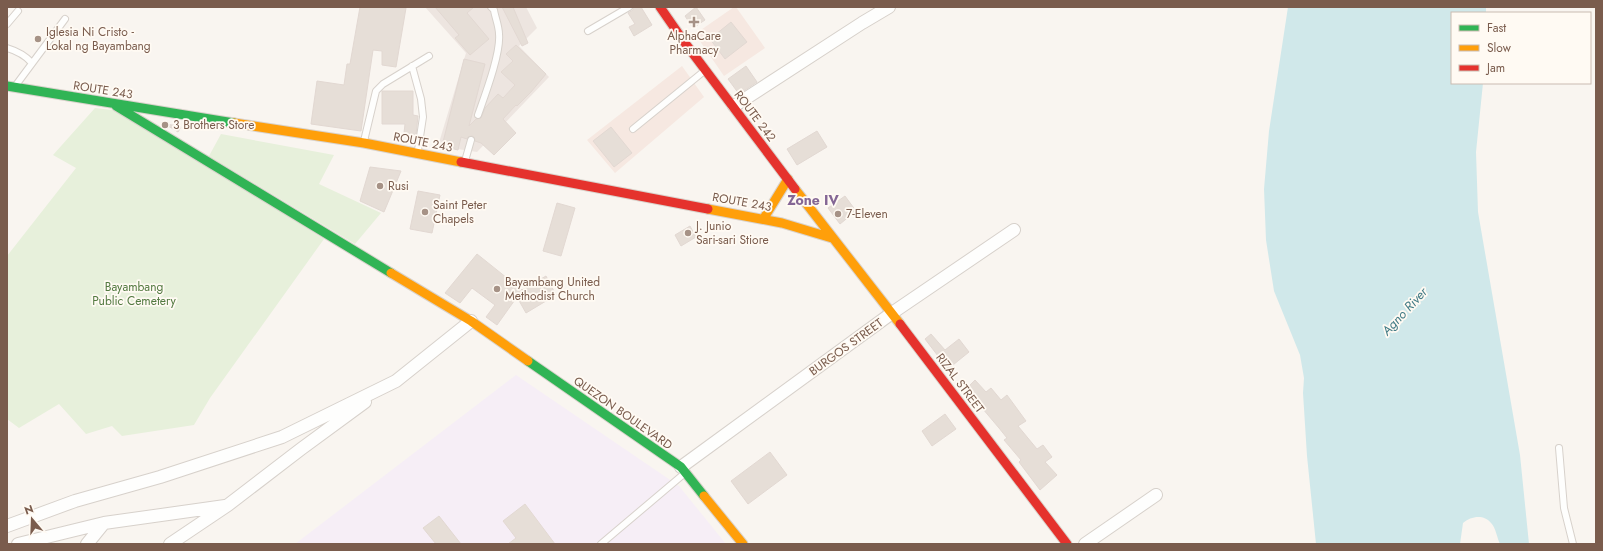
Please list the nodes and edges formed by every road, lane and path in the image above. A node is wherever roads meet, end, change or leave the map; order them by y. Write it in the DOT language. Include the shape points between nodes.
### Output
graph roads {
  1 [pos="491,7"];
  2 [pos="629,7"];
  3 [pos="660,7"];
  4 [pos="889,7"];
  5 [pos="18,11"];
  6 [pos="65,19"];
  7 [pos="7,24"];
  8 [pos="588,31"];
  9 [pos="7,48"];
  10 [pos="429,56"];
  11 [pos="32,63"];
  12 [pos="412,66"];
  13 [pos="705,70"];
  14 [pos="11,87"];
  15 [pos="113,104"];
  16 [pos="734,106"];
  17 [pos="478,115"];
  18 [pos="633,129"];
  19 [pos="471,140"];
  20 [pos="364,143"];
  21 [pos="418,154"];
  22 [pos="465,163"];
  23 [pos="788,179"];
  24 [pos="764,218"];
  25 [pos="1014,230"];
  26 [pos="832,238"];
  27 [pos="892,313"];
  28 [pos="471,321"];
  29 [pos="396,381"];
  30 [pos="1559,448"];
  31 [pos="683,470"];
  32 [pos="1156,495"];
  33 [pos="228,505"];
  34 [pos="104,523"];
  35 [pos="7,526"];
  36 [pos="1065,543"];
  37 [pos="18,544"];
  38 [pos="87,544"];
  39 [pos="170,544"];
  40 [pos="601,544"];
  41 [pos="743,544"];
  42 [pos="1085,544"];
  43 [pos="1573,544"];
  1 -- 17 [label="lane" via="500,35 489,85"];
  2 -- 8 [label="lane"];
  3 -- 13 [label="main road, ROUTE 242"];
  4 -- 16 [label="street"];
  5 -- 7 [label="lane"];
  6 -- 11 [label="lane"];
  9 -- 11 [label="lane" via="16,50"];
  10 -- 12 [label="lane"];
  11 -- 14 [label="lane"];
  12 -- 20 [label="lane" via="376,91"];
  12 -- 21 [label="lane" via="423,117"];
  13 -- 16 [label="main road, ROUTE 242"];
  13 -- 18 [label="lane"];
  14 -- 15 [label="main road, ROUTE 243"];
  15 -- 20 [label="main road, ROUTE 243"];
  15 -- 28 [label="main road, QUEZON BOULEVARD"];
  16 -- 23 [label="main road, ROUTE 242"];
  19 -- 22 [label="lane"];
  20 -- 21 [label="main road, ROUTE 243"];
  21 -- 22 [label="main road, ROUTE 243"];
  22 -- 24 [label="main road, ROUTE 243"];
  23 -- 24 [label="main road"];
  23 -- 26 [label="main road, ROUTE 242"];
  24 -- 26 [label="main road, ROUTE 243"];
  25 -- 27 [label="street, BURGOS STREET"];
  26 -- 27 [label="main road, RIZAL STREET"];
  27 -- 31 [label="street, BURGOS STREET"];
  27 -- 36 [label="main road, RIZAL STREET"];
  28 -- 29 [label="street"];
  28 -- 31 [label="main road, QUEZON BOULEVARD"];
  29 -- 33 [label="street"];
  29 -- 35 [label="street" via="282,437 75,501"];
  30 -- 43 [label="lane" via="1564,508"];
  31 -- 40 [label="lane"];
  31 -- 41 [label="main road, QUEZON BOULEVARD"];
  32 -- 42 [label="street"];
  33 -- 34 [label="street"];
  33 -- 39 [label="street"];
  34 -- 37 [label="street"];
  34 -- 38 [label="street"];
}
